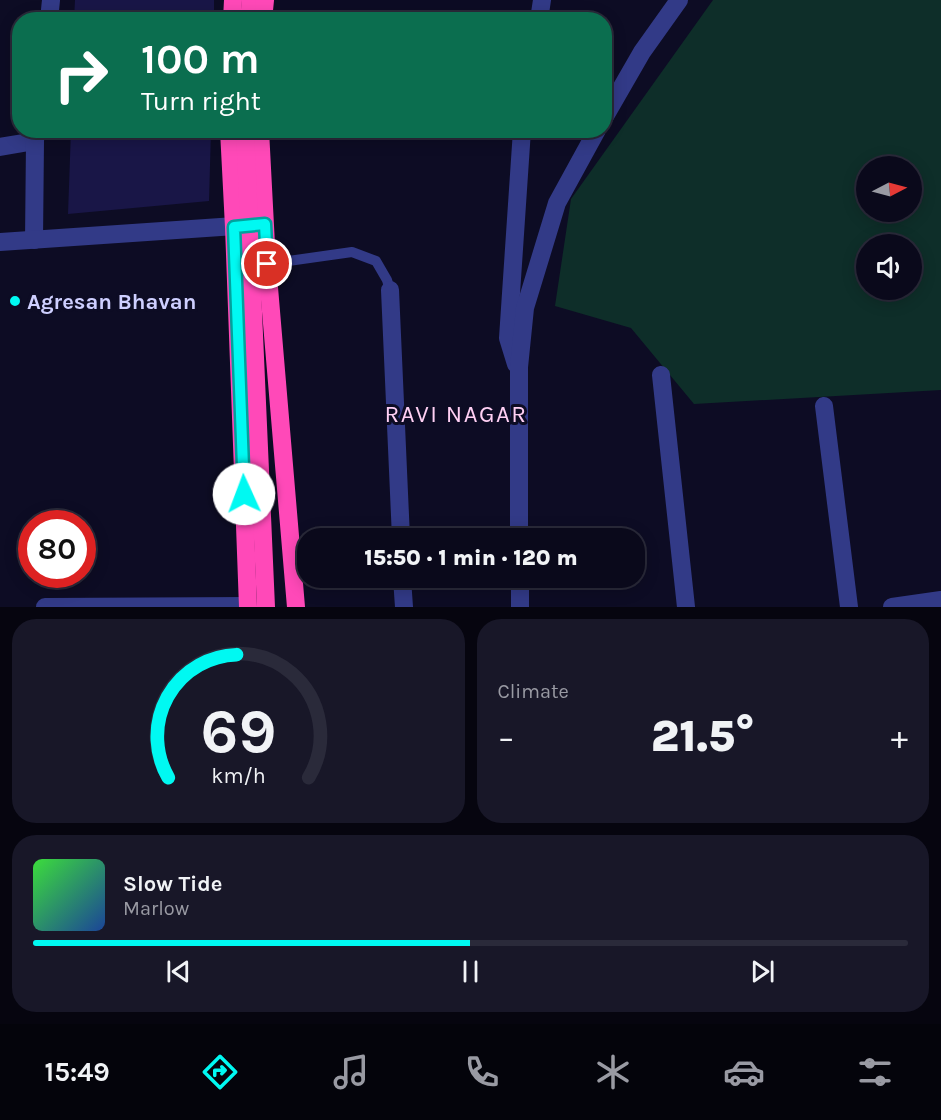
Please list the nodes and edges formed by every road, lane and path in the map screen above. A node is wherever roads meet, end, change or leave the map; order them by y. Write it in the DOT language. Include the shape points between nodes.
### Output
graph roads {
  1 [pos="679,0"];
  2 [pos="612,104"];
  3 [pos="29,138"];
  4 [pos="36,138"];
  5 [pos="229,138"];
  6 [pos="237,138"];
  7 [pos="245,138"];
  8 [pos="260,138"];
  9 [pos="521,138"];
  10 [pos="593,138"];
  11 [pos="0,147"];
  12 [pos="265,224"];
  13 [pos="234,227"];
  14 [pos="34,240"];
  15 [pos="0,242"];
  16 [pos="267,264"];
  17 [pos="390,290"];
  18 [pos="519,374"];
  19 [pos="661,375"];
  20 [pos="824,406"];
  21 [pos="401,528"];
  22 [pos="519,528"];
  23 [pos="403,588"];
  24 [pos="520,588"];
  25 [pos="941,600"];
  26 [pos="45,607"];
  27 [pos="248,607"];
  28 [pos="256,607"];
  29 [pos="266,607"];
  30 [pos="296,607"];
  31 [pos="404,607"];
  32 [pos="520,607"];
  33 [pos="686,607"];
  34 [pos="849,607"];
  35 [pos="892,607"];
  1 -- 2 [label="street"];
  3 -- 11 [label="street"];
  4 -- 14 [label="street"];
  5 -- 13 [label="highway"];
  6 -- 28 [label="highway"];
  7 -- 29 [label="highway, bridge"];
  8 -- 12 [label="highway"];
  9 -- 18 [label="street" via="508,338"];
  10 -- 18 [label="street" via="557,203 525,308"];
  12 -- 13 [label="street"];
  12 -- 16 [label="highway"];
  13 -- 14 [label="street"];
  13 -- 27 [label="highway"];
  14 -- 15 [label="street"];
  16 -- 17 [label="lane" via="352,252 376,261"];
  16 -- 30 [label="highway"];
  17 -- 21 [label="street"];
  18 -- 22 [label="street"];
  19 -- 33 [label="street"];
  20 -- 34 [label="street"];
  23 -- 31 [label="street"];
  24 -- 32 [label="street"];
  25 -- 35 [label="street"];
  26 -- 27 [label="street"];
}
